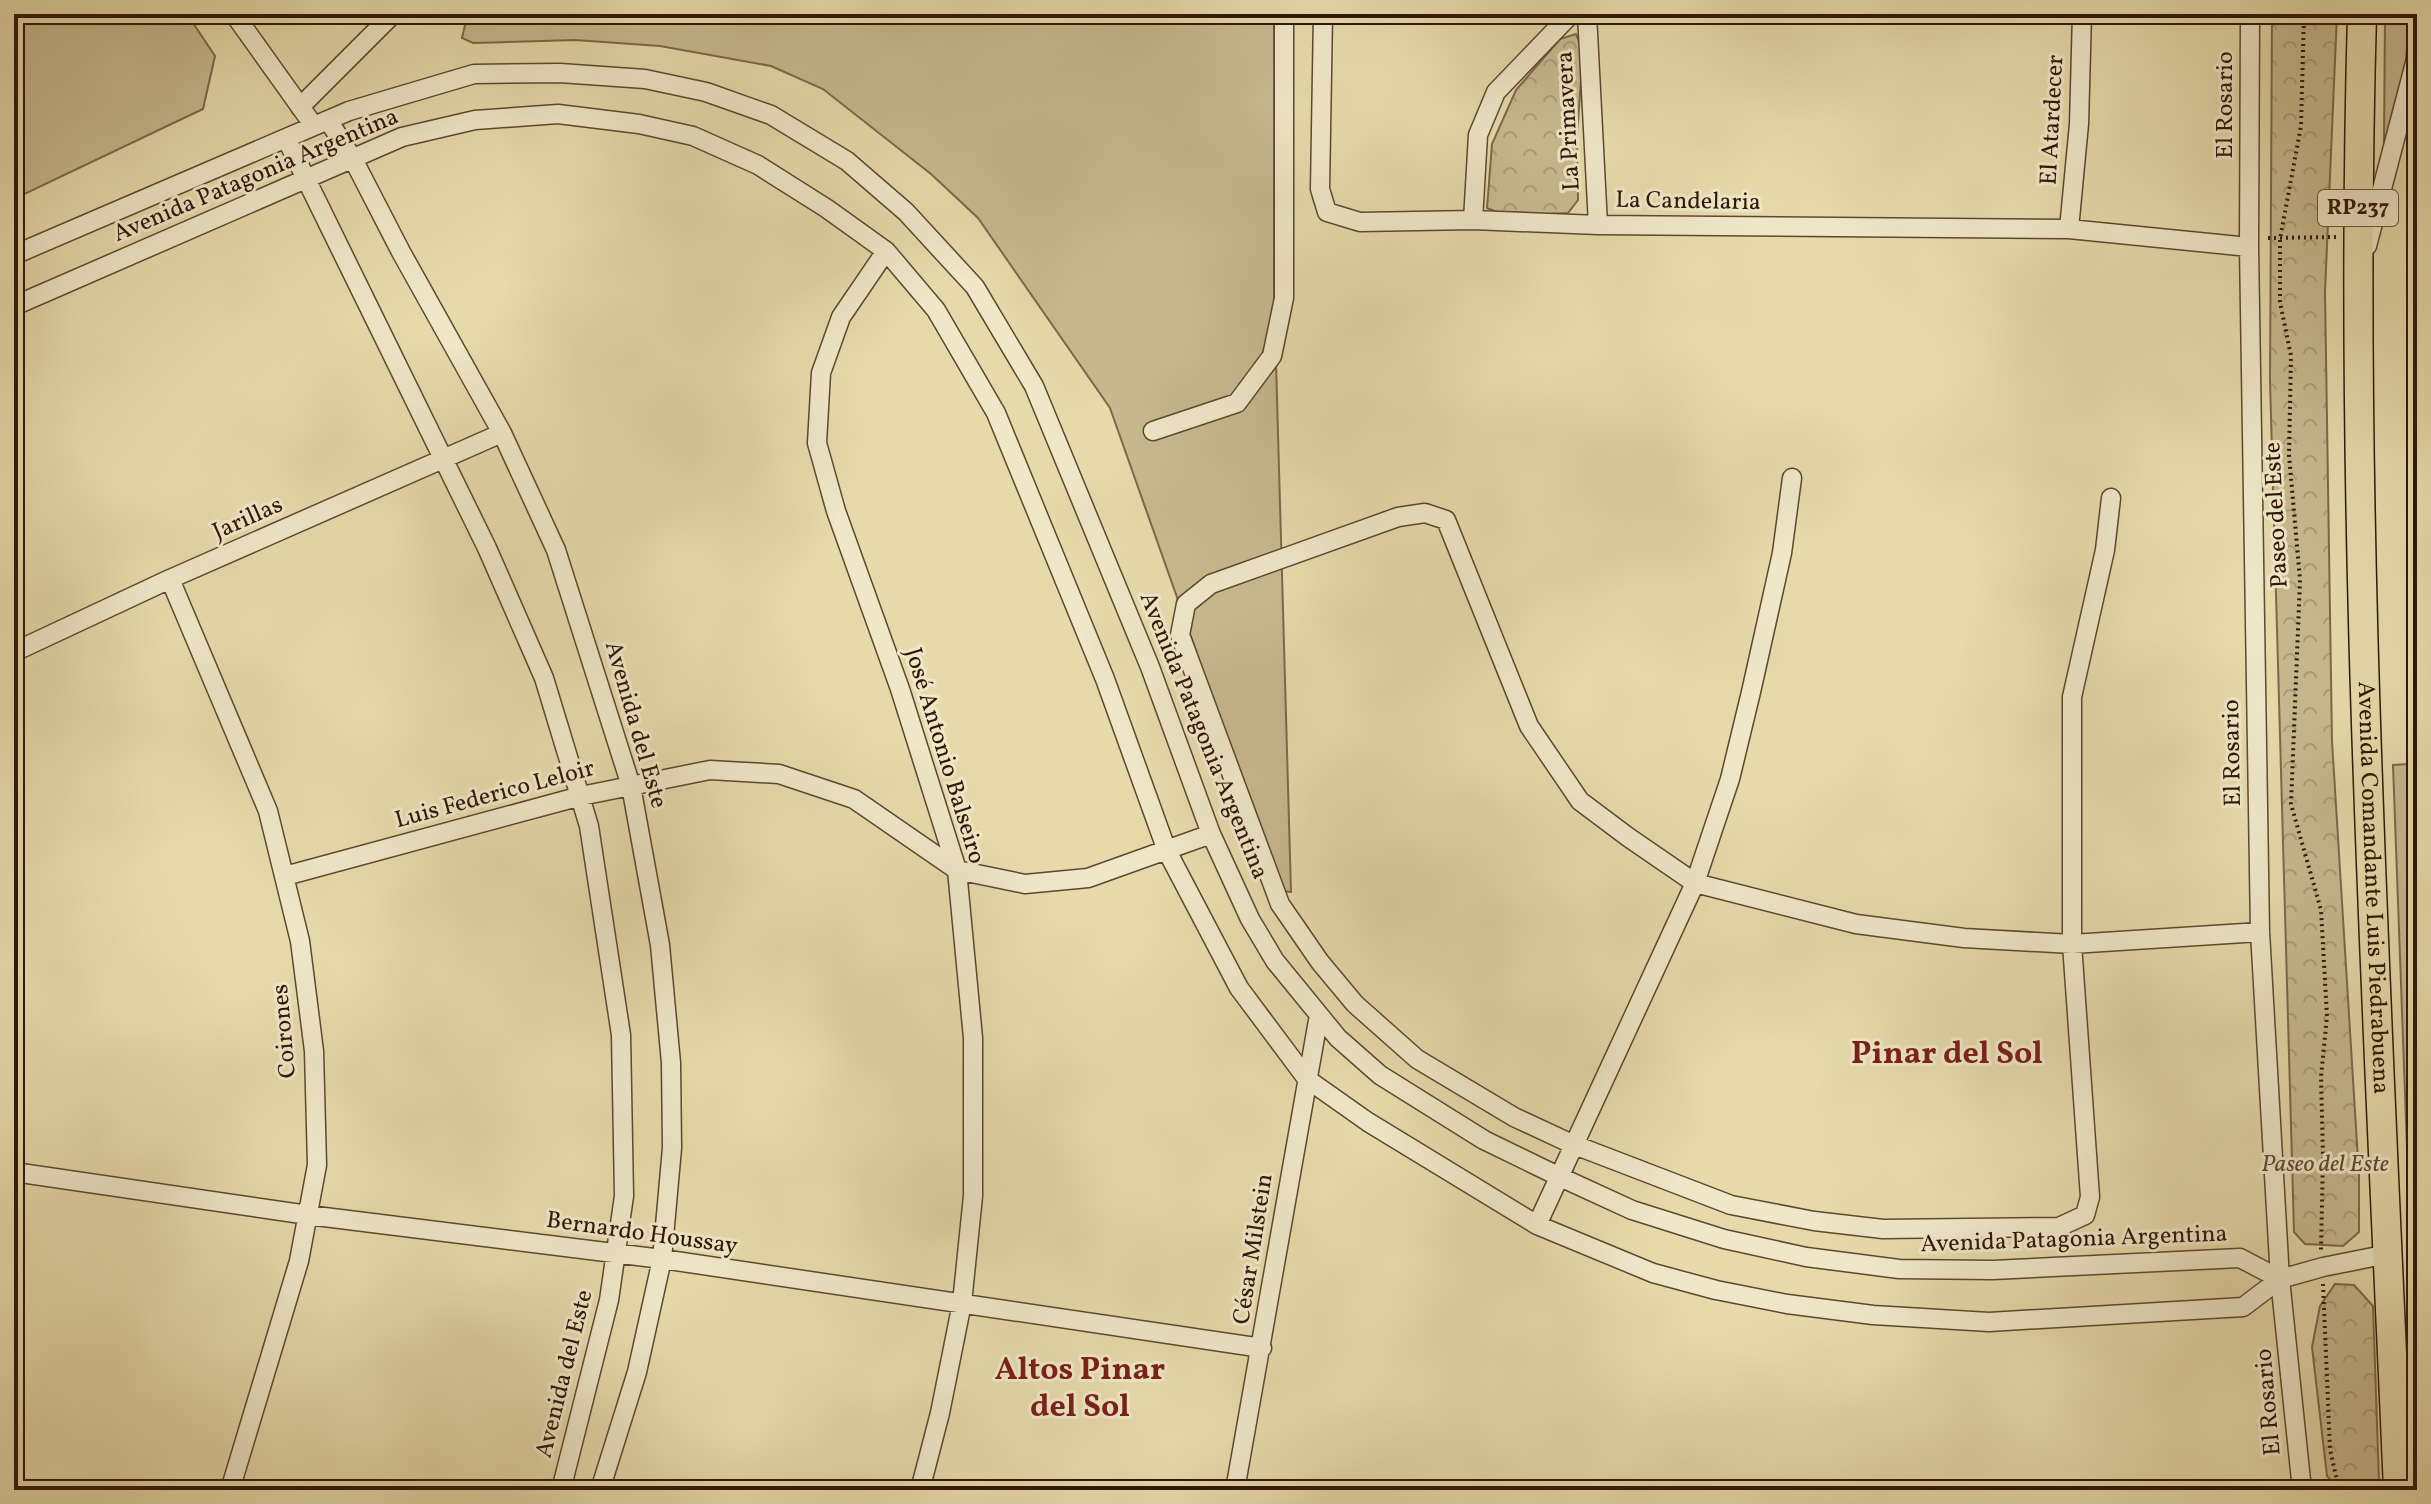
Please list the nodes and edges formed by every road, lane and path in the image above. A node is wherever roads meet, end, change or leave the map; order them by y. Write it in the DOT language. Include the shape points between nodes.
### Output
graph roads {
  1 [pos="234,14"];
  2 [pos="393,14"];
  3 [pos="1284,14"];
  4 [pos="1323,14"];
  5 [pos="1571,14"];
  6 [pos="1587,14"];
  7 [pos="2082,14"];
  8 [pos="2250,14"];
  9 [pos="2304,14"];
  10 [pos="2362,14"];
  11 [pos="2417,48"];
  12 [pos="300,107"];
  13 [pos="321,123"];
  14 [pos="286,138"];
  15 [pos="353,159"];
  16 [pos="306,179"];
  17 [pos="1473,220"];
  18 [pos="1598,225"];
  19 [pos="2069,229"];
  20 [pos="2358,236"];
  21 [pos="2280,239"];
  22 [pos="2249,242"];
  23 [pos="886,251"];
  24 [pos="14,255"];
  25 [pos="2357,284"];
  26 [pos="14,306"];
  27 [pos="1153,431"];
  28 [pos="502,433"];
  29 [pos="443,459"];
  30 [pos="1792,478"];
  31 [pos="2111,498"];
  32 [pos="170,579"];
  33 [pos="14,652"];
  34 [pos="631,786"];
  35 [pos="581,796"];
  36 [pos="1211,834"];
  37 [pos="1167,851"];
  38 [pos="957,870"];
  39 [pos="285,876"];
  40 [pos="1695,883"];
  41 [pos="2260,932"];
  42 [pos="2072,944"];
  43 [pos="1319,1015"];
  44 [pos="1307,1079"];
  45 [pos="1572,1144"];
  46 [pos="14,1172"];
  47 [pos="1558,1176"];
  48 [pos="308,1215"];
  49 [pos="1537,1225"];
  50 [pos="615,1253"];
  51 [pos="2388,1254"];
  52 [pos="662,1259"];
  53 [pos="2323,1267"];
  54 [pos="2280,1279"];
  55 [pos="962,1303"];
  56 [pos="1262,1348"];
  57 [pos="230,1490"];
  58 [pos="561,1490"];
  59 [pos="600,1490"];
  60 [pos="920,1490"];
  61 [pos="1235,1490"];
  62 [pos="2302,1490"];
  63 [pos="2339,1490"];
  64 [pos="2398,1490"];
  1 -- 12 [label="street, Avenida del Este"];
  2 -- 12 [label="street"];
  3 -- 27 [label="street" via="1284,298 1272,356 1237,403"];
  4 -- 17 [label="street, La Candelaria" via="1320,189 1327,212 1360,222"];
  5 -- 17 [label="street" via="1496,92 1478,135"];
  6 -- 18 [label="street, La Primavera"];
  7 -- 19 [label="street, El Atardecer"];
  8 -- 22 [label="street, El Rosario"];
  9 -- 21 [label="path, Paseo del Este" via="2301,126"];
  10 -- 20 [label="main road, Avenida Comandante Luis Piedrabuena / RP237"];
  11 -- 25 [label="street, Avenida Comandante Luis Piedrabuena"];
  12 -- 13 [label="street, Avenida del Este"];
  13 -- 14 [label="street, Avenida Patagonia Argentina"];
  13 -- 15 [label="street, Avenida del Este"];
  13 -- 36 [label="street, Avenida Patagonia Argentina" via="474,74 645,79 706,92 771,115 847,161 906,212 975,287 1034,386 1150,667"];
  14 -- 16 [label="street, Avenida del Este"];
  14 -- 24 [label="street, Avenida Patagonia Argentina"];
  15 -- 16 [label="street, Avenida Patagonia Argentina"];
  15 -- 23 [label="street, Avenida Patagonia Argentina" via="402,137 475,120 558,114 639,124 693,136 758,165"];
  15 -- 28 [label="street, Avenida del Este"];
  16 -- 26 [label="street, Avenida Patagonia Argentina"];
  16 -- 29 [label="street, Avenida del Este"];
  17 -- 18 [label="street, La Candelaria"];
  18 -- 19 [label="street, La Candelaria"];
  19 -- 22 [label="street, La Candelaria"];
  20 -- 21 [label="path"];
  20 -- 25 [label="main road, Avenida Comandante Luis Piedrabuena / RP237"];
  21 -- 22 [label="path"];
  21 -- 53 [label="path, Paseo del Este" via="2280,302 2291,356 2289,455 2300,580 2291,804 2321,910 2327,1016 2321,1077"];
  22 -- 41 [label="street, El Rosario"];
  23 -- 37 [label="street, Avenida Patagonia Argentina" via="936,310 996,413 1105,679"];
  23 -- 38 [label="street, José Antonio Balseiro" via="841,317 821,373 817,443"];
  25 -- 51 [label="main road, Avenida Comandante Luis Piedrabuena / RP237" via="2359,539"];
  28 -- 29 [label="street, Jarillas"];
  28 -- 34 [label="street, Avenida del Este" via="556,550"];
  29 -- 32 [label="street, Jarillas"];
  29 -- 35 [label="street, Avenida del Este" via="544,678"];
  30 -- 40 [label="street" via="1782,553 1751,692 1730,779"];
  31 -- 42 [label="street" via="2105,550 2072,697"];
  32 -- 33 [label="street, Jarillas"];
  32 -- 39 [label="street, Coirones" via="268,811"];
  34 -- 35 [label="street, Luis Federico Leloir"];
  34 -- 38 [label="street, Luis Federico Leloir" via="710,770 779,774 854,799"];
  34 -- 52 [label="street, Avenida del Este" via="660,945 671,1063 672,1148"];
  35 -- 39 [label="street, Luis Federico Leloir"];
  35 -- 50 [label="street, Avenida del Este" via="621,1035 624,1196"];
  36 -- 37 [label="street, Luis Federico Leloir"];
  36 -- 43 [label="street, Avenida Patagonia Argentina" via="1275,961"];
  37 -- 38 [label="street, Luis Federico Leloir" via="1088,878 1025,884"];
  37 -- 44 [label="street, Avenida Patagonia Argentina" via="1239,988"];
  38 -- 55 [label="street, José Antonio Balseiro" via="975,1117"];
  39 -- 48 [label="street, Coirones" via="300,941 314,1051 317,1165"];
  40 -- 42 [label="street" via="1856,924"];
  40 -- 45 [label="street"];
  40 -- 45 [label="street" via="1580,801 1529,726 1446,520 1425,513 1398,517 1211,584 1186,604 1180,635 1189,664 1280,904 1320,962 1355,1004 1417,1059 1514,1117"];
  41 -- 42 [label="street"];
  41 -- 54 [label="street, El Rosario"];
  42 -- 45 [label="street" via="2090,1197 2085,1215 2059,1227 1883,1229 1814,1221 1731,1205"];
  43 -- 44 [label="street, César Milstein"];
  43 -- 47 [label="street, Avenida Patagonia Argentina" via="1380,1075 1484,1140"];
  44 -- 49 [label="street, Avenida Patagonia Argentina"];
  44 -- 56 [label="street, César Milstein"];
  45 -- 47 [label="street"];
  46 -- 48 [label="street, Bernardo Houssay"];
  47 -- 49 [label="street"];
  47 -- 54 [label="street, Avenida Patagonia Argentina" via="1648,1215 1806,1257 1899,1269 1993,1270 2240,1258"];
  48 -- 50 [label="street, Bernardo Houssay"];
  48 -- 57 [label="street, Coirones"];
  49 -- 54 [label="street, Avenida Patagonia Argentina" via="1653,1273 1716,1290 1873,1315 1989,1322 2243,1307"];
  50 -- 52 [label="street, Bernardo Houssay"];
  50 -- 58 [label="street, Avenida del Este" via="609,1300"];
  51 -- 53 [label="street"];
  51 -- 64 [label="main road, Avenida Comandante Luis Piedrabuena / RP237"];
  52 -- 55 [label="street, Bernardo Houssay"];
  52 -- 59 [label="street, Avenida del Este" via="637,1372"];
  53 -- 54 [label="street"];
  53 -- 63 [label="path, Paseo del Este" via="2330,1449"];
  54 -- 62 [label="street, El Rosario"];
  55 -- 56 [label="street, Bernardo Houssay"];
  55 -- 60 [label="street, José Antonio Balseiro"];
  56 -- 61 [label="street, César Milstein"];
}
